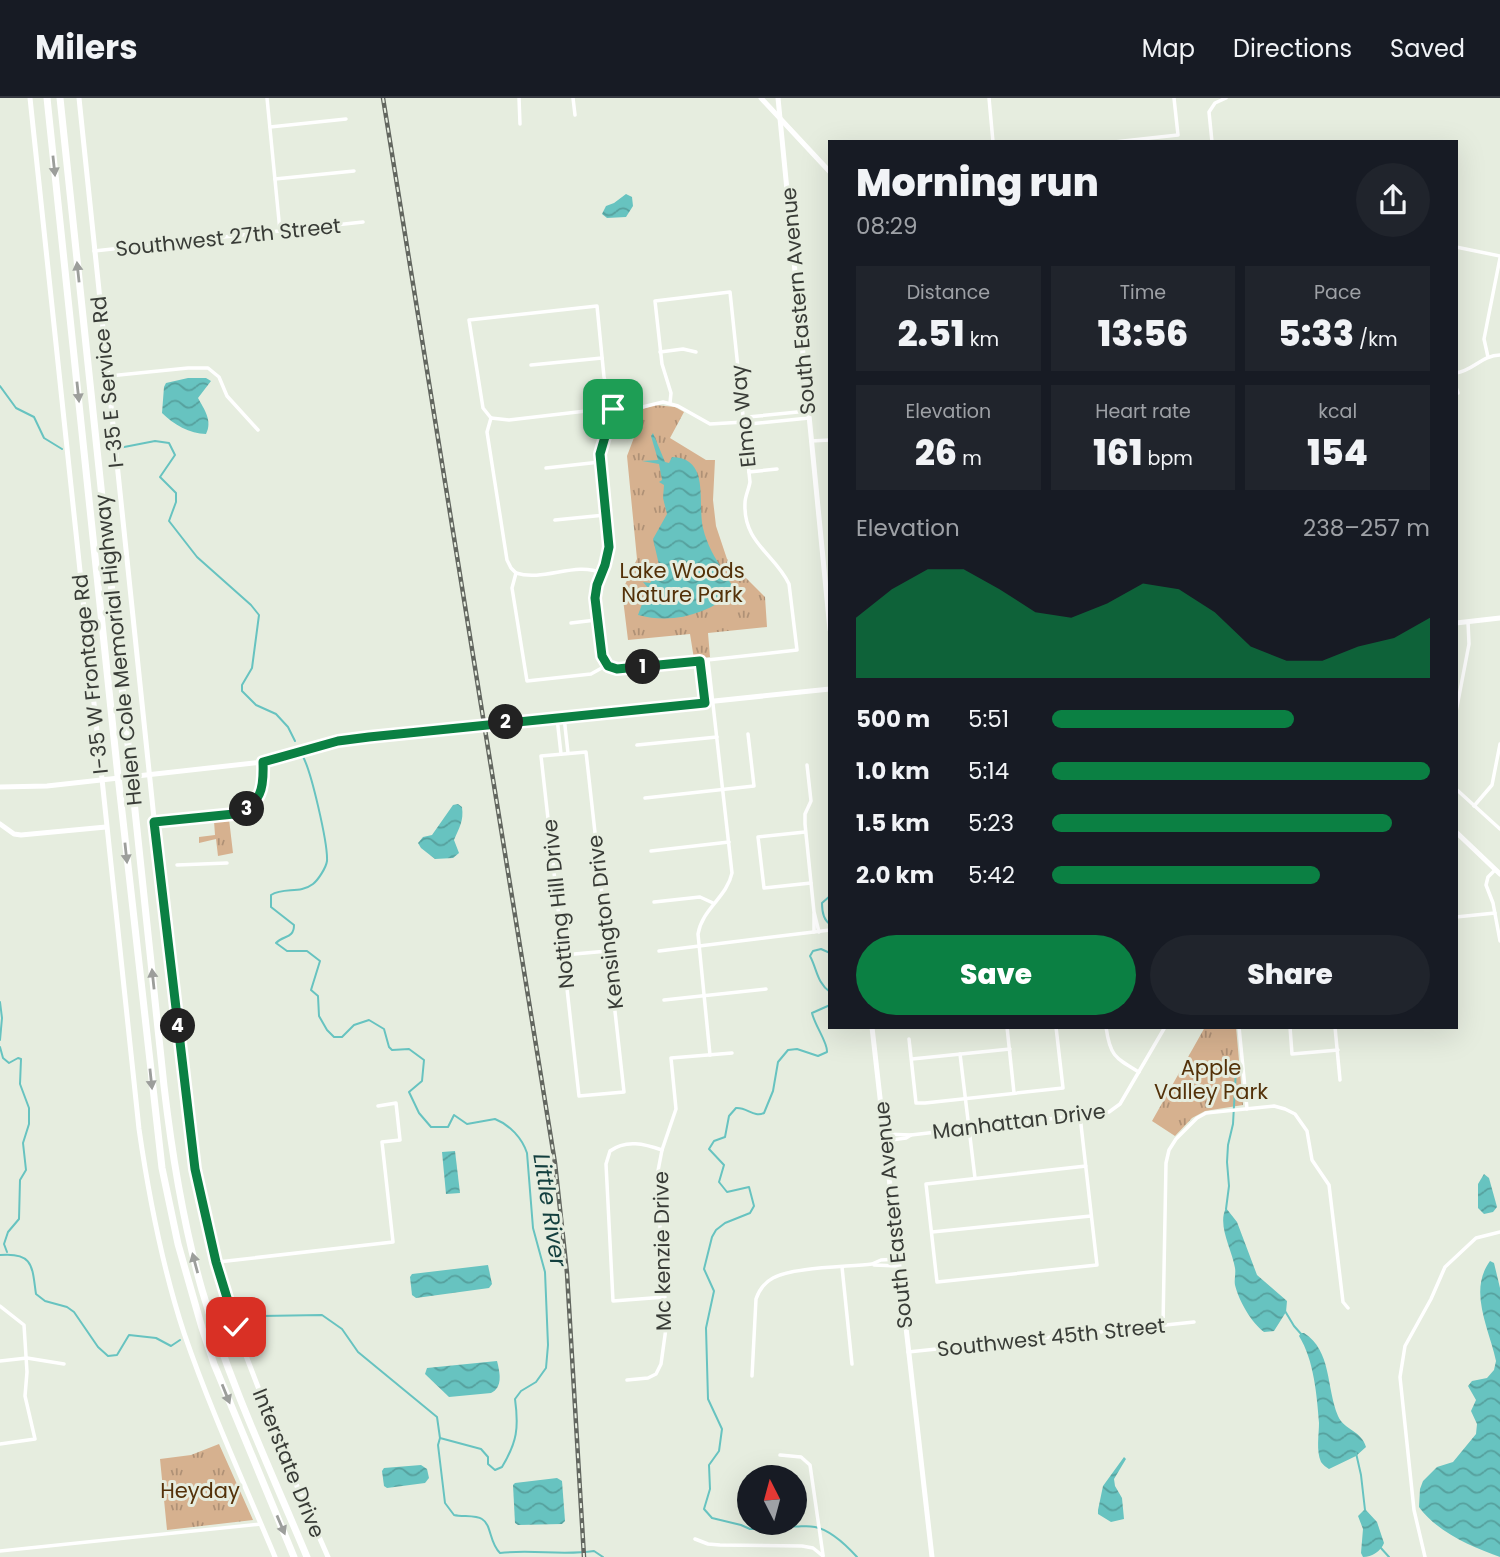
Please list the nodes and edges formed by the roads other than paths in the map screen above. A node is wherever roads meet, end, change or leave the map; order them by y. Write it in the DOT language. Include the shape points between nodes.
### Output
graph roads {
  1 [pos="30,98"];
  2 [pos="47,98"];
  3 [pos="60,98"];
  4 [pos="79,98"];
  5 [pos="267,98"];
  6 [pos="519,98"];
  7 [pos="573,98"];
  8 [pos="761,98"];
  9 [pos="778,98"];
  10 [pos="989,98"];
  11 [pos="1174,98"];
  12 [pos="1226,98"];
  13 [pos="575,115"];
  14 [pos="346,119"];
  15 [pos="780,119"];
  16 [pos="520,124"];
  17 [pos="270,127"];
  18 [pos="993,140"];
  19 [pos="1132,140"];
  20 [pos="1212,140"];
  21 [pos="828,170"];
  22 [pos="354,171"];
  23 [pos="275,179"];
  24 [pos="363,222"];
  25 [pos="280,231"];
  26 [pos="1458,247"];
  27 [pos="94,251"];
  28 [pos="1500,257"];
  29 [pos="660,352"];
  30 [pos="696,352"];
  31 [pos="1500,355"];
  32 [pos="1489,357"];
  33 [pos="602,358"];
  34 [pos="530,365"];
  35 [pos="1458,373"];
  36 [pos="107,376"];
  37 [pos="670,403"];
  38 [pos="613,409"];
  39 [pos="809,415"];
  40 [pos="491,418"];
  41 [pos="744,422"];
  42 [pos="258,430"];
  43 [pos="828,439"];
  44 [pos="811,441"];
  45 [pos="600,462"];
  46 [pos="546,468"];
  47 [pos="777,468"];
  48 [pos="749,472"];
  49 [pos="606,515"];
  50 [pos="555,520"];
  51 [pos="516,573"];
  52 [pos="602,573"];
  53 [pos="828,609"];
  54 [pos="1500,618"];
  55 [pos="597,620"];
  56 [pos="1468,622"];
  57 [pos="570,623"];
  58 [pos="1458,623"];
  59 [pos="708,660"];
  60 [pos="700,661"];
  61 [pos="607,665"];
  62 [pos="828,689"];
  63 [pos="713,702"];
  64 [pos="1458,702"];
  65 [pos="705,703"];
  66 [pos="560,717"];
  67 [pos="748,734"];
  68 [pos="717,737"];
  69 [pos="1500,744"];
  70 [pos="637,745"];
  71 [pos="568,753"];
  72 [pos="561,754"];
  73 [pos="263,762"];
  74 [pos="807,765"];
  75 [pos="0,787"];
  76 [pos="723,790"];
  77 [pos="1458,791"];
  78 [pos="645,798"];
  79 [pos="1474,806"];
  80 [pos="154,822"];
  81 [pos="0,824"];
  82 [pos="106,827"];
  83 [pos="1500,829"];
  84 [pos="805,832"];
  85 [pos="1458,834"];
  86 [pos="729,842"];
  87 [pos="651,850"];
  88 [pos="227,863"];
  89 [pos="177,865"];
  90 [pos="1497,872"];
  91 [pos="811,883"];
  92 [pos="654,902"];
  93 [pos="713,903"];
  94 [pos="1495,913"];
  95 [pos="1458,917"];
  96 [pos="828,930"];
  97 [pos="816,932"];
  98 [pos="1500,941"];
  99 [pos="698,946"];
  100 [pos="608,951"];
  101 [pos="659,951"];
  102 [pos="564,955"];
  103 [pos="169,959"];
  104 [pos="766,989"];
  105 [pos="704,995"];
  106 [pos="664,1000"];
  107 [pos="872,1029"];
  108 [pos="1007,1029"];
  109 [pos="1056,1029"];
  110 [pos="1106,1029"];
  111 [pos="1164,1029"];
  112 [pos="1239,1029"];
  113 [pos="1290,1029"];
  114 [pos="1335,1029"];
  115 [pos="909,1039"];
  116 [pos="1010,1049"];
  117 [pos="1338,1050"];
  118 [pos="732,1053"];
  119 [pos="960,1054"];
  120 [pos="710,1055"];
  121 [pos="912,1059"];
  122 [pos="1139,1072"];
  123 [pos="1340,1080"];
  124 [pos="1014,1093"];
  125 [pos="579,1097"];
  126 [pos="965,1099"];
  127 [pos="378,1106"];
  128 [pos="1247,1109"];
  129 [pos="1080,1116"];
  130 [pos="968,1129"];
  131 [pos="884,1138"];
  132 [pos="662,1150"];
  133 [pos="1086,1166"];
  134 [pos="975,1178"];
  135 [pos="1091,1216"];
  136 [pos="1500,1232"];
  137 [pos="932,1233"];
  138 [pos="216,1262"];
  139 [pos="898,1262"];
  140 [pos="842,1268"];
  141 [pos="665,1297"];
  142 [pos="0,1306"];
  143 [pos="1349,1308"];
  144 [pos="1194,1322"];
  145 [pos="1163,1325"];
  146 [pos="908,1352"];
  147 [pos="27,1358"];
  148 [pos="0,1361"];
  149 [pos="64,1364"];
  150 [pos="852,1364"];
  151 [pos="752,1376"];
  152 [pos="627,1380"];
  153 [pos="0,1444"];
  154 [pos="780,1455"];
  155 [pos="289,1515"];
  156 [pos="261,1524"];
  157 [pos="695,1539"];
  158 [pos="0,1551"];
  159 [pos="275,1557"];
  160 [pos="294,1557"];
  161 [pos="307,1557"];
  162 [pos="313,1557"];
  163 [pos="328,1557"];
  164 [pos="823,1557"];
  165 [pos="932,1557"];
  166 [pos="1425,1557"];
  1 -- 82 [label="street, I-35 W Frontage Rd"];
  2 -- 160 [label="highway, Helen Cole Memorial Highway, one-way" via="162,1168 178,1244 214,1364"];
  155 -- 3 [label="highway, Helen Cole Memorial Highway, one-way" via="212,1323 174,1166"];
  4 -- 27 [label="street, I-35 E Service Rd"];
  5 -- 17 [label="street"];
  6 -- 16 [label="street"];
  7 -- 13 [label="street"];
  8 -- 15 [label="street"];
  9 -- 15 [label="street, South Eastern Avenue"];
  10 -- 18 [label="street"];
  11 -- 19 [label="street" via="1178,135"];
  12 -- 20 [label="street" via="1209,112"];
  14 -- 17 [label="street"];
  15 -- 21 [label="street"];
  15 -- 39 [label="street, South Eastern Avenue"];
  17 -- 23 [label="street"];
  22 -- 23 [label="street"];
  23 -- 25 [label="street"];
  24 -- 25 [label="street, Southwest 27th Street"];
  25 -- 27 [label="street, Southwest 27th Street"];
  26 -- 28 [label="street"];
  27 -- 36 [label="street, I-35 E Service Rd"];
  28 -- 32 [label="street" via="1484,339"];
  29 -- 30 [label="street"];
  29 -- 37 [label="street"];
  29 -- 41 [label="street, Elmo Way" via="655,301 730,292"];
  31 -- 32 [label="street"];
  32 -- 35 [label="street"];
  33 -- 34 [label="street"];
  33 -- 38 [label="street"];
  33 -- 40 [label="street" via="597,306 469,320 483,408"];
  36 -- 42 [label="street" via="208,368"];
  36 -- 80 [label="street, I-35 E Service Rd"];
  37 -- 38 [label="street"];
  37 -- 41 [label="street" via="710,424"];
  38 -- 40 [label="street"];
  38 -- 45 [label="street"];
  39 -- 41 [label="street" via="748,417"];
  39 -- 44 [label="street, South Eastern Avenue"];
  40 -- 51 [label="street" via="486,432 504,544"];
  41 -- 48 [label="street, Elmo Way"];
  43 -- 44 [label="street"];
  44 -- 53 [label="street, South Eastern Avenue"];
  45 -- 46 [label="street"];
  45 -- 49 [label="street"];
  47 -- 48 [label="street"];
  48 -- 59 [label="street, Elmo Way" via="744,506 747,525 789,584 797,650"];
  49 -- 50 [label="street"];
  49 -- 52 [label="street" via="609,552"];
  51 -- 52 [label="street" via="587,569"];
  51 -- 61 [label="street" via="512,589 527,681 590,674"];
  52 -- 55 [label="street" via="595,593"];
  54 -- 56 [label="street"];
  55 -- 57 [label="street"];
  55 -- 61 [label="street" via="600,650"];
  56 -- 58 [label="street"];
  56 -- 64 [label="street" via="1469,644"];
  59 -- 60 [label="street"];
  59 -- 63 [label="street"];
  60 -- 61 [label="street" via="617,669"];
  60 -- 65 [label="street"];
  62 -- 63 [label="street"];
  63 -- 65 [label="street"];
  63 -- 68 [label="street"];
  65 -- 66 [label="street"];
  66 -- 71 [label="street"];
  66 -- 72 [label="street"];
  66 -- 73 [label="street" via="338,741"];
  67 -- 76 [label="street" via="754,786"];
  68 -- 70 [label="street"];
  68 -- 76 [label="street"];
  69 -- 79 [label="street" via="1492,785"];
  71 -- 72 [label="street"];
  71 -- 100 [label="street, Kensington Drive" via="586,752"];
  72 -- 102 [label="street, Notting Hill Drive" via="541,756"];
  73 -- 75 [label="street"];
  73 -- 80 [label="street" via="263,787 246,810"];
  74 -- 84 [label="street" via="811,801"];
  76 -- 78 [label="street"];
  76 -- 86 [label="street"];
  77 -- 79 [label="street"];
  79 -- 83 [label="street"];
  80 -- 103 [label="street, I-35 E Service Rd"];
  81 -- 82 [label="street" via="21,835"];
  82 -- 156 [label="street, I-35 W Frontage Rd" via="139,1129 160,1249 194,1360"];
  84 -- 91 [label="street"];
  84 -- 91 [label="street" via="758,837 764,888"];
  85 -- 90 [label="street"];
  86 -- 87 [label="street"];
  86 -- 93 [label="street" via="731,879"];
  88 -- 89 [label="street"];
  90 -- 94 [label="street" via="1488,877 1486,885"];
  91 -- 97 [label="street"];
  92 -- 93 [label="street" via="699,897"];
  93 -- 99 [label="street" via="700,923"];
  94 -- 95 [label="street"];
  94 -- 98 [label="street"];
  96 -- 97 [label="street"];
  97 -- 99 [label="street"];
  99 -- 101 [label="street"];
  99 -- 105 [label="street"];
  100 -- 102 [label="street"];
  100 -- 125 [label="street, Kensington Drive" via="624,1092"];
  102 -- 125 [label="street, Notting Hill Drive"];
  103 -- 138 [label="street, Interstate Drive" via="195,1169"];
  104 -- 105 [label="street"];
  105 -- 106 [label="street"];
  105 -- 120 [label="street"];
  107 -- 131 [label="street, South Eastern Avenue"];
  108 -- 116 [label="street"];
  109 -- 124 [label="street" via="1063,1088"];
  110 -- 122 [label="street" via="1113,1055"];
  111 -- 122 [label="street, Manhattan Drive"];
  112 -- 128 [label="street"];
  113 -- 117 [label="street" via="1292,1054"];
  114 -- 117 [label="street"];
  115 -- 121 [label="street"];
  116 -- 119 [label="street"];
  116 -- 124 [label="street"];
  117 -- 123 [label="street"];
  118 -- 120 [label="street"];
  119 -- 121 [label="street"];
  119 -- 126 [label="street"];
  120 -- 132 [label="street, Mc kenzie Drive" via="671,1058 676,1109"];
  121 -- 126 [label="street" via="916,1103"];
  122 -- 129 [label="street, Manhattan Drive" via="1117,1108"];
  124 -- 126 [label="street"];
  126 -- 130 [label="street"];
  127 -- 138 [label="street" via="396,1103 400,1140 382,1142 393,1242"];
  128 -- 143 [label="street" via="1274,1106 1290,1111 1305,1127 1312,1160 1329,1185 1343,1302"];
  128 -- 145 [label="street" via="1201,1115 1169,1150"];
  129 -- 130 [label="street, Manhattan Drive"];
  129 -- 133 [label="street"];
  130 -- 131 [label="street, Manhattan Drive"];
  130 -- 134 [label="street"];
  131 -- 139 [label="street, South Eastern Avenue"];
  132 -- 141 [label="street, Mc kenzie Drive" via="657,1176"];
  132 -- 141 [label="street" via="622,1144 610,1151 606,1164 613,1301"];
  133 -- 134 [label="street"];
  133 -- 135 [label="street"];
  134 -- 137 [label="street" via="926,1184"];
  135 -- 137 [label="street"];
  135 -- 137 [label="street" via="1097,1265 937,1282"];
  136 -- 166 [label="street" via="1476,1238 1445,1267 1405,1346 1400,1377 1414,1510"];
  138 -- 163 [label="street, Interstate Drive" via="249,1363"];
  139 -- 140 [label="street" via="881,1260"];
  139 -- 146 [label="street, South Eastern Avenue"];
  140 -- 150 [label="street"];
  140 -- 151 [label="street" via="783,1274 763,1286 756,1299"];
  141 -- 152 [label="street, Mc kenzie Drive" via="661,1364 648,1378"];
  142 -- 147 [label="street" via="24,1325"];
  144 -- 145 [label="street, Southwest 45th Street"];
  145 -- 146 [label="street, Southwest 45th Street"];
  146 -- 165 [label="street, South Eastern Avenue"];
  147 -- 148 [label="street"];
  147 -- 149 [label="street"];
  147 -- 153 [label="street" via="25,1396 35,1439"];
  154 -- 164 [label="street" via="801,1457 810,1465"];
  155 -- 161 [label="highway, Helen Cole Memorial Highway"];
  155 -- 162 [label="highway"];
  156 -- 158 [label="street"];
  156 -- 159 [label="street, I-35 W Frontage Rd"];
  157 -- 164 [label="street" via="720,1545 802,1546"];
}
